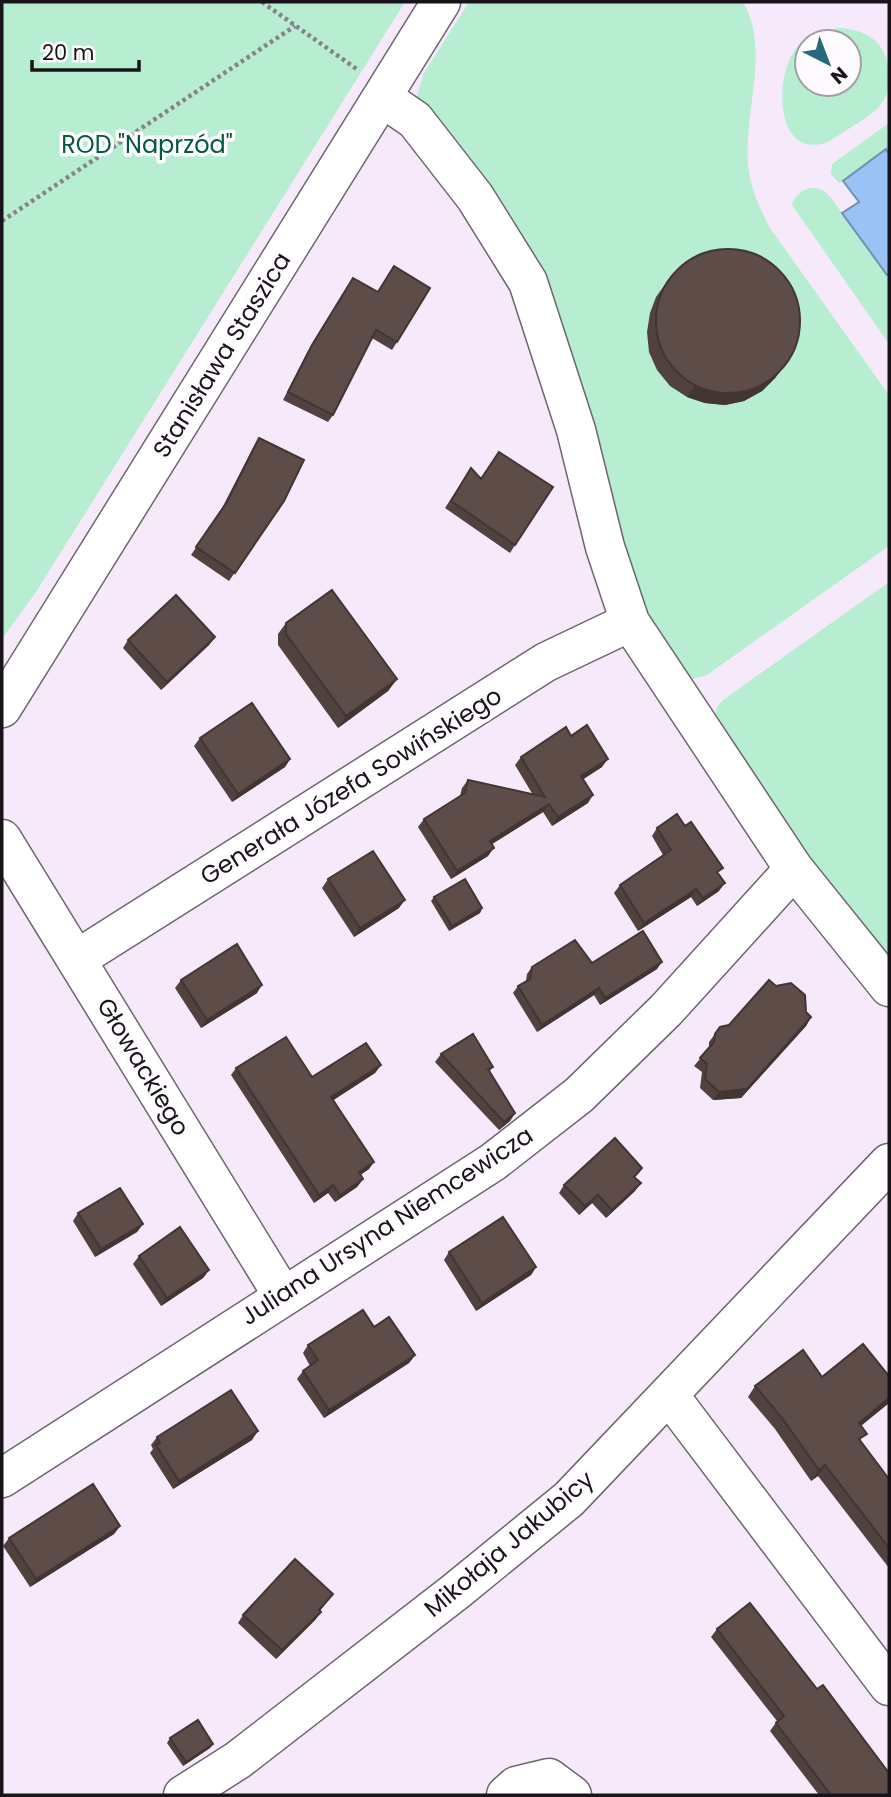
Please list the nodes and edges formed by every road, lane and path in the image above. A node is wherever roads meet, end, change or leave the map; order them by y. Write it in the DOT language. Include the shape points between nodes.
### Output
graph roads {
  1 [pos="262,2"];
  2 [pos="441,2"];
  3 [pos="295,26"];
  4 [pos="375,87"];
  5 [pos="2,221"];
  6 [pos="630,622"];
  7 [pos="2,708"];
  8 [pos="2,839"];
  9 [pos="794,869"];
  10 [pos="77,959"];
  11 [pos="889,987"];
  12 [pos="889,1163"];
  13 [pos="283,1296"];
  14 [pos="669,1395"];
  15 [pos="2,1478"];
  16 [pos="889,1686"];
  17 [pos="183,1795"];
  18 [pos="506,1795"];
  19 [pos="572,1795"];
  1 -- 3 [label="path"];
  2 -- 4 [label="street, Stanisława Staszica"];
  3 -- 4 [label="path"];
  3 -- 5 [label="path"];
  4 -- 6 [label="street" via="415,120 475,197 528,282"];
  4 -- 7 [label="street, Stanisława Staszica"];
  6 -- 9 [label="street"];
  6 -- 10 [label="street, Generała Józefa Sowińskiego" via="547,662"];
  8 -- 10 [label="street, Głowackiego"];
  9 -- 11 [label="street"];
  9 -- 13 [label="street, Juliana Ursyna Niemcewicza" via="666,1010 579,1096 492,1162"];
  10 -- 13 [label="street, Głowackiego"];
  12 -- 14 [label="street, Mikołaja Jakubicy"];
  13 -- 15 [label="street, Juliana Ursyna Niemcewicza"];
  14 -- 16 [label="street"];
  14 -- 17 [label="street, Mikołaja Jakubicy" via="569,1499 248,1752"];
  18 -- 19 [label="street" via="516,1787 549,1778"];
}
